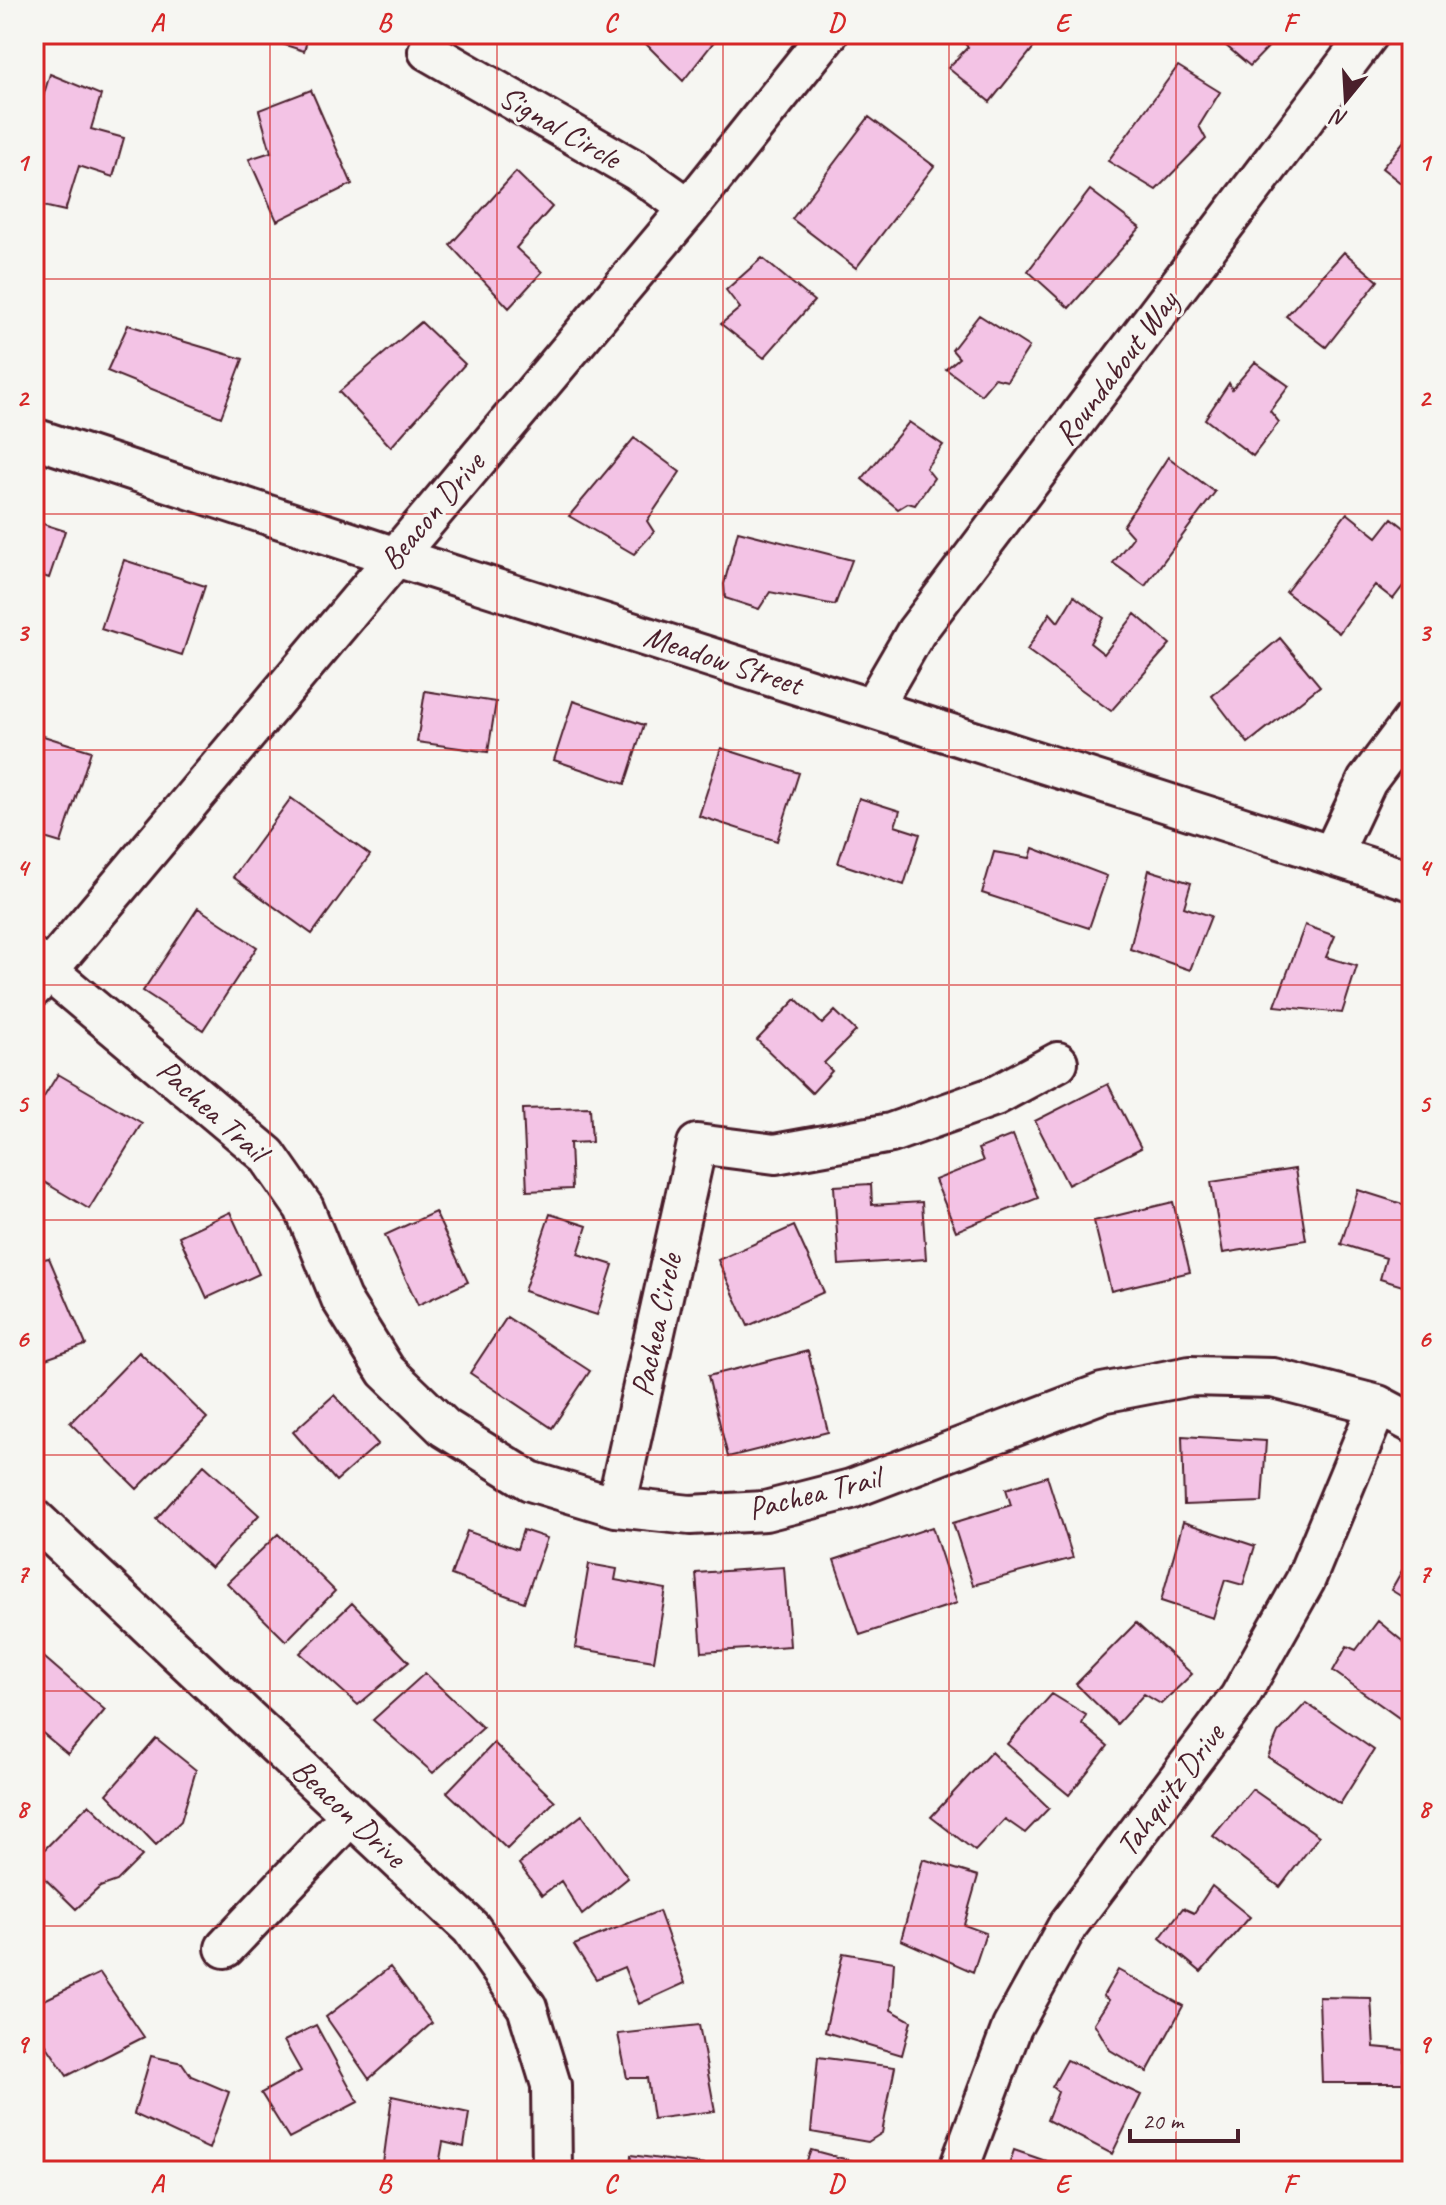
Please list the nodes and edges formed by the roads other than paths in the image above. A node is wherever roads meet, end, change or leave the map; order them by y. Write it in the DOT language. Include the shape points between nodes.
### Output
graph roads {
  1 [pos="828,34"];
  2 [pos="1369,34"];
  3 [pos="428,51"];
  4 [pos="689,208"];
  5 [pos="34,438"];
  6 [pos="393,556"];
  7 [pos="872,708"];
  8 [pos="1412,721"];
  9 [pos="1332,855"];
  10 [pos="1412,881"];
  11 [pos="39,972"];
  12 [pos="1058,1062"];
  13 [pos="1378,1405"];
  14 [pos="1412,1423"];
  15 [pos="616,1507"];
  16 [pos="34,1518"];
  17 [pos="351,1815"];
  18 [pos="225,1948"];
  19 [pos="552,2171"];
  20 [pos="958,2171"];
  1 -- 4 [label="street, Beacon Drive"];
  2 -- 7 [label="street, Roundabout Way" via="916,632"];
  3 -- 4 [label="street, Signal Circle" via="637,171"];
  4 -- 6 [label="street, Beacon Drive"];
  5 -- 6 [label="street, Meadow Street"];
  6 -- 7 [label="street, Meadow Street"];
  6 -- 11 [label="street, Beacon Drive"];
  7 -- 9 [label="street, Meadow Street"];
  8 -- 9 [label="street" via="1367,781"];
  9 -- 10 [label="street, Meadow Street"];
  11 -- 15 [label="street, Pachea Trail" via="267,1155 304,1208 341,1299 386,1371 445,1428 530,1481"];
  12 -- 15 [label="street, Pachea Circle" via="995,1096 891,1133 775,1154 697,1144"];
  13 -- 14 [label="street, Pachea Trail"];
  13 -- 15 [label="street, Pachea Trail" via="1273,1378 1190,1376 1102,1393 851,1489 765,1511 690,1515"];
  13 -- 20 [label="street, Tahquitz Drive" via="1305,1581 1239,1698 1061,1938 1012,2027"];
  16 -- 17 [label="street, Beacon Drive"];
  17 -- 18 [label="street"];
  17 -- 19 [label="street, Beacon Drive" via="471,1928 527,2007 551,2085"];
}
